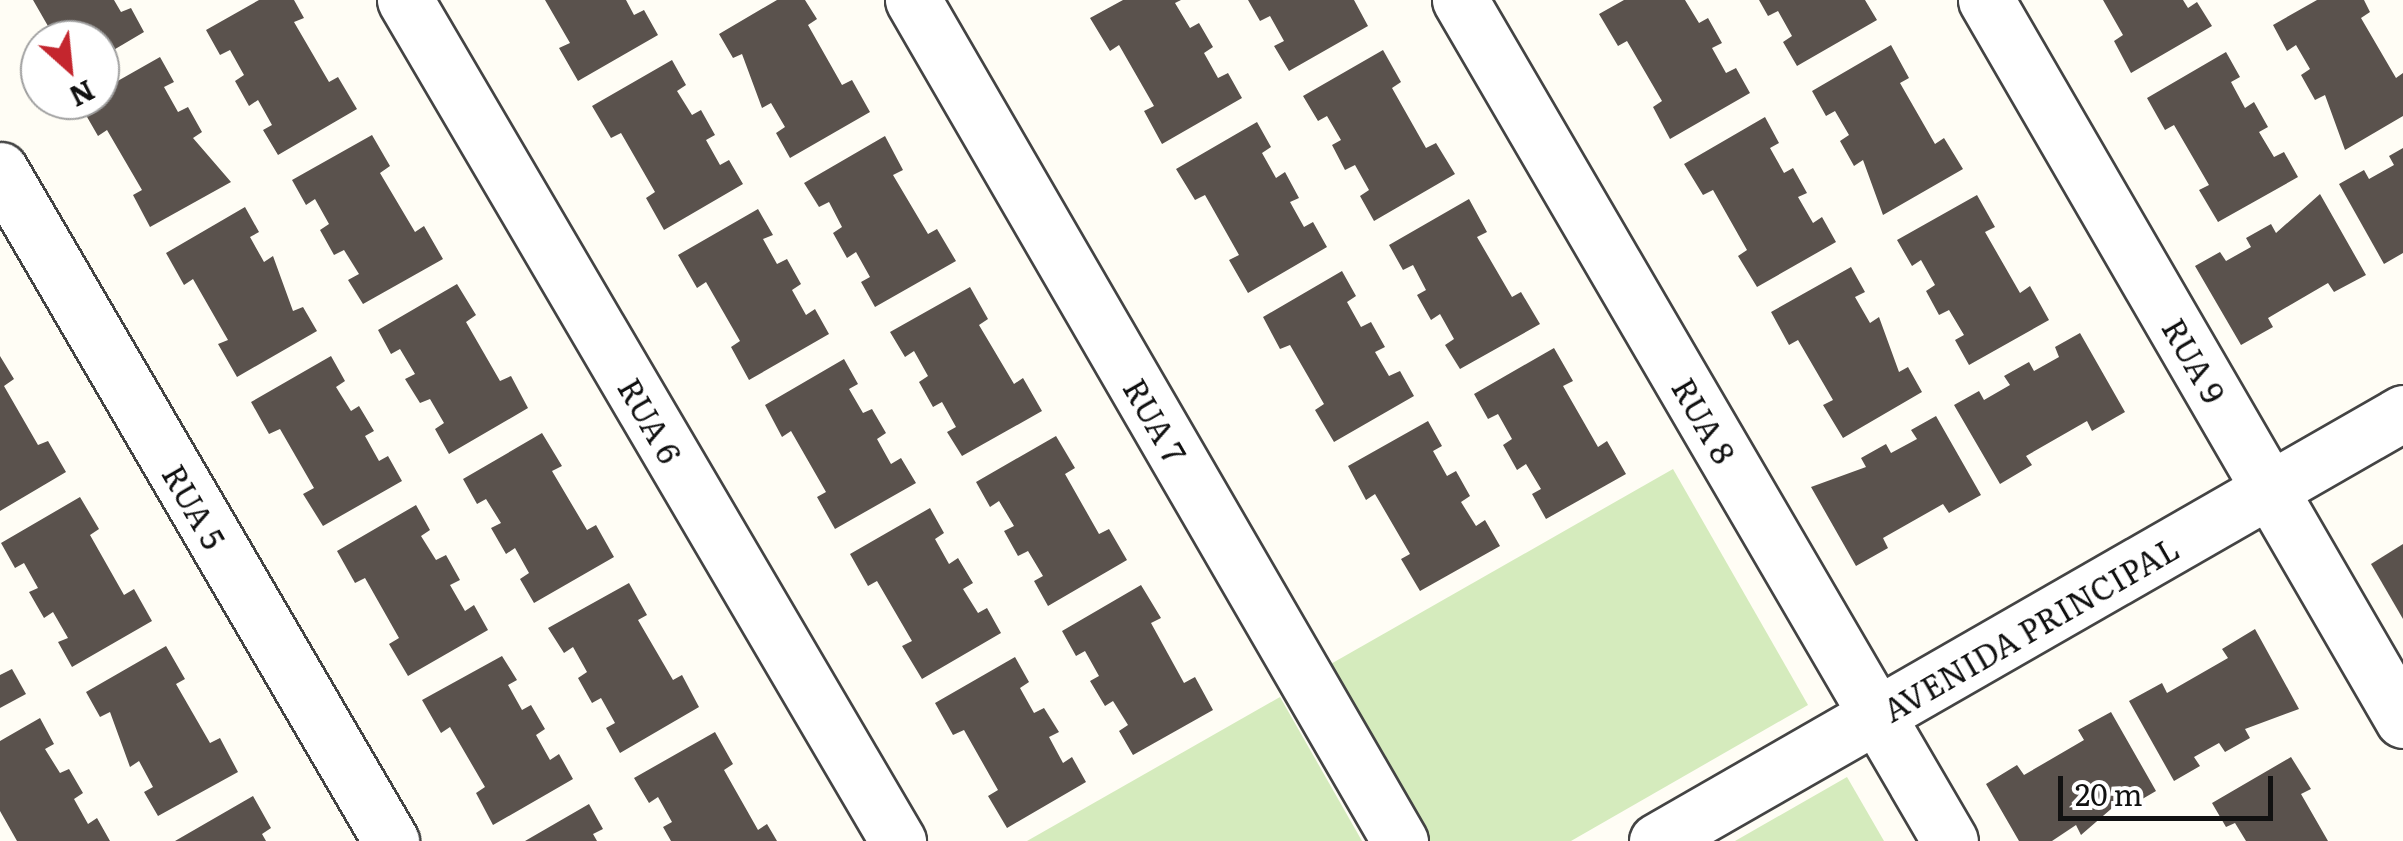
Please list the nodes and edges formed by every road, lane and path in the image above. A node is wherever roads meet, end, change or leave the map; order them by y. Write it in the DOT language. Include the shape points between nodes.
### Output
graph roads {
  1 [pos="405,0"];
  2 [pos="912,0"];
  3 [pos="1460,0"];
  4 [pos="1986,0"];
  5 [pos="0,170"];
  6 [pos="2403,414"];
  7 [pos="2270,490"];
  8 [pos="1877,715"];
  9 [pos="2403,720"];
  10 [pos="391,841"];
  11 [pos="898,841"];
  12 [pos="1400,841"];
  13 [pos="1657,841"];
  14 [pos="1950,841"];
  1 -- 11 [label="street, RUA 6"];
  2 -- 12 [label="street, RUA 7"];
  3 -- 8 [label="street, RUA 8"];
  4 -- 7 [label="street, RUA 9"];
  5 -- 10 [label="street, RUA 5"];
  6 -- 7 [label="street, AVENIDA PRINCIPAL"];
  7 -- 8 [label="street, AVENIDA PRINCIPAL"];
  7 -- 9 [label="street, RUA 9"];
  8 -- 13 [label="street, AVENIDA PRINCIPAL"];
  8 -- 14 [label="street, RUA 8"];
}
